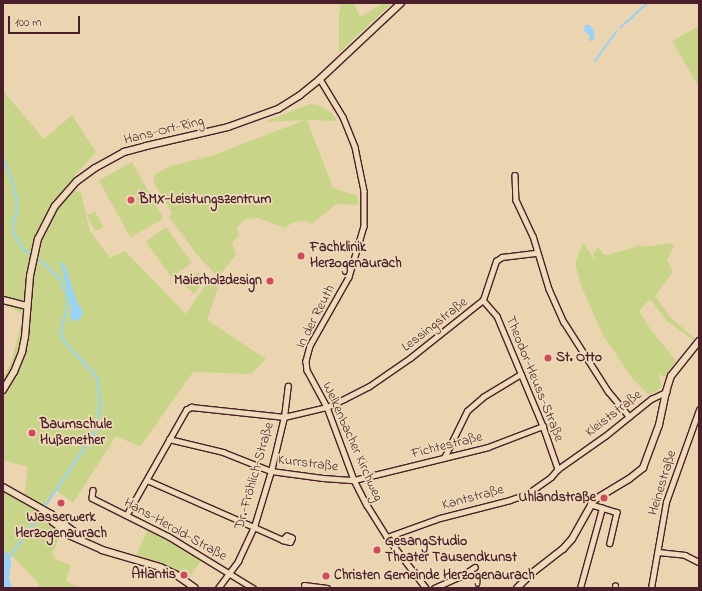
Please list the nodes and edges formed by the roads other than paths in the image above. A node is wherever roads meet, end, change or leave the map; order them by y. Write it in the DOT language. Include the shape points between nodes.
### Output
graph roads {
  1 [pos="401,3"];
  2 [pos="320,79"];
  3 [pos="515,175"];
  4 [pos="537,254"];
  5 [pos="3,300"];
  6 [pos="484,300"];
  7 [pos="27,306"];
  8 [pos="699,341"];
  9 [pos="306,361"];
  10 [pos="521,374"];
  11 [pos="288,386"];
  12 [pos="3,390"];
  13 [pos="666,392"];
  14 [pos="327,407"];
  15 [pos="699,410"];
  16 [pos="629,416"];
  17 [pos="284,417"];
  18 [pos="543,426"];
  19 [pos="169,439"];
  20 [pos="444,458"];
  21 [pos="558,469"];
  22 [pos="271,471"];
  23 [pos="147,480"];
  24 [pos="354,480"];
  25 [pos="3,487"];
  26 [pos="93,490"];
  27 [pos="590,504"];
  28 [pos="602,508"];
  29 [pos="127,514"];
  30 [pos="254,527"];
  31 [pos="387,537"];
  32 [pos="283,540"];
  33 [pos="610,543"];
  34 [pos="658,552"];
  35 [pos="699,562"];
  36 [pos="475,567"];
  37 [pos="229,574"];
  38 [pos="304,585"];
  39 [pos="195,588"];
  40 [pos="218,588"];
  41 [pos="253,588"];
  42 [pos="327,588"];
  43 [pos="426,588"];
  44 [pos="434,588"];
  45 [pos="517,588"];
  46 [pos="580,588"];
  47 [pos="651,588"];
  1 -- 2 [label="main road, Hans-Ort-Ring"];
  2 -- 7 [label="main road, Hans-Ort-Ring" via="278,109 216,130 124,152 77,181 65,193 46,221 38,239"];
  2 -- 9 [label="street, In der Reuth" via="343,117 355,147 364,191 364,226 349,277 310,346"];
  3 -- 4 [label="street" via="516,200 533,236"];
  4 -- 6 [label="street, Lessingstraße" via="502,257 496,261"];
  4 -- 16 [label="street" via="549,290 564,322 608,391"];
  5 -- 7 [label="main road"];
  6 -- 10 [label="street, Theodor-Heuss-Straße" via="497,316"];
  6 -- 14 [label="street, Lessingstraße" via="387,375 356,394"];
  7 -- 12 [label="main road, Hans-Ort-Ring" via="22,352"];
  8 -- 13 [label="main road" via="675,369"];
  9 -- 14 [label="street, Welkenbacher Kirchweg" via="307,370"];
  10 -- 18 [label="street, Theodor-Heuss-Straße"];
  10 -- 20 [label="street" via="483,397 467,411"];
  11 -- 17 [label="street, Dr.-Fröhlich-Straße"];
  13 -- 16 [label="street, Kleiststraße" via="656,396"];
  13 -- 27 [label="main road" via="659,425 643,468"];
  14 -- 17 [label="street, Lessingstraße"];
  14 -- 24 [label="street, Welkenbacher Kirchweg"];
  15 -- 34 [label="street, Heinestraße" via="666,502"];
  16 -- 21 [label="street, Kleiststraße"];
  17 -- 19 [label="street, Lessingstraße" via="191,407 182,415"];
  17 -- 22 [label="street, Dr.-Fröhlich-Straße"];
  18 -- 20 [label="street, Fichtestraße" via="488,447"];
  18 -- 21 [label="street, Theodor-Heuss-Straße"];
  19 -- 22 [label="street, Kurrstraße" via="223,452"];
  19 -- 23 [label="street"];
  20 -- 24 [label="street, Fichtestraße"];
  21 -- 31 [label="street, Kantstraße" via="527,494 440,518"];
  22 -- 24 [label="street, Kurrstraße"];
  22 -- 30 [label="street, Dr.-Fröhlich-Straße"];
  23 -- 29 [label="street"];
  23 -- 30 [label="street"];
  24 -- 31 [label="street, Welkenbacher Kirchweg" via="366,505"];
  25 -- 39 [label="main road" via="51,514 78,538 102,550 160,567"];
  26 -- 29 [label="street, Hans-Herold-Straße" via="92,498"];
  27 -- 28 [label="street"];
  27 -- 45 [label="main road" via="572,539"];
  28 -- 33 [label="street" via="617,512"];
  28 -- 46 [label="street"];
  29 -- 37 [label="street, Hans-Herold-Straße" via="192,549"];
  30 -- 32 [label="street"];
  30 -- 37 [label="street, Dr.-Fröhlich-Straße"];
  31 -- 43 [label="street, Welkenbacher Kirchweg"];
  34 -- 35 [label="street" via="685,555"];
  34 -- 47 [label="street, Heinestraße"];
  36 -- 44 [label="street"];
  37 -- 40 [label="street, Dr.-Fröhlich-Straße"];
  37 -- 41 [label="street, Hans-Herold-Straße"];
  38 -- 42 [label="street"];
}
